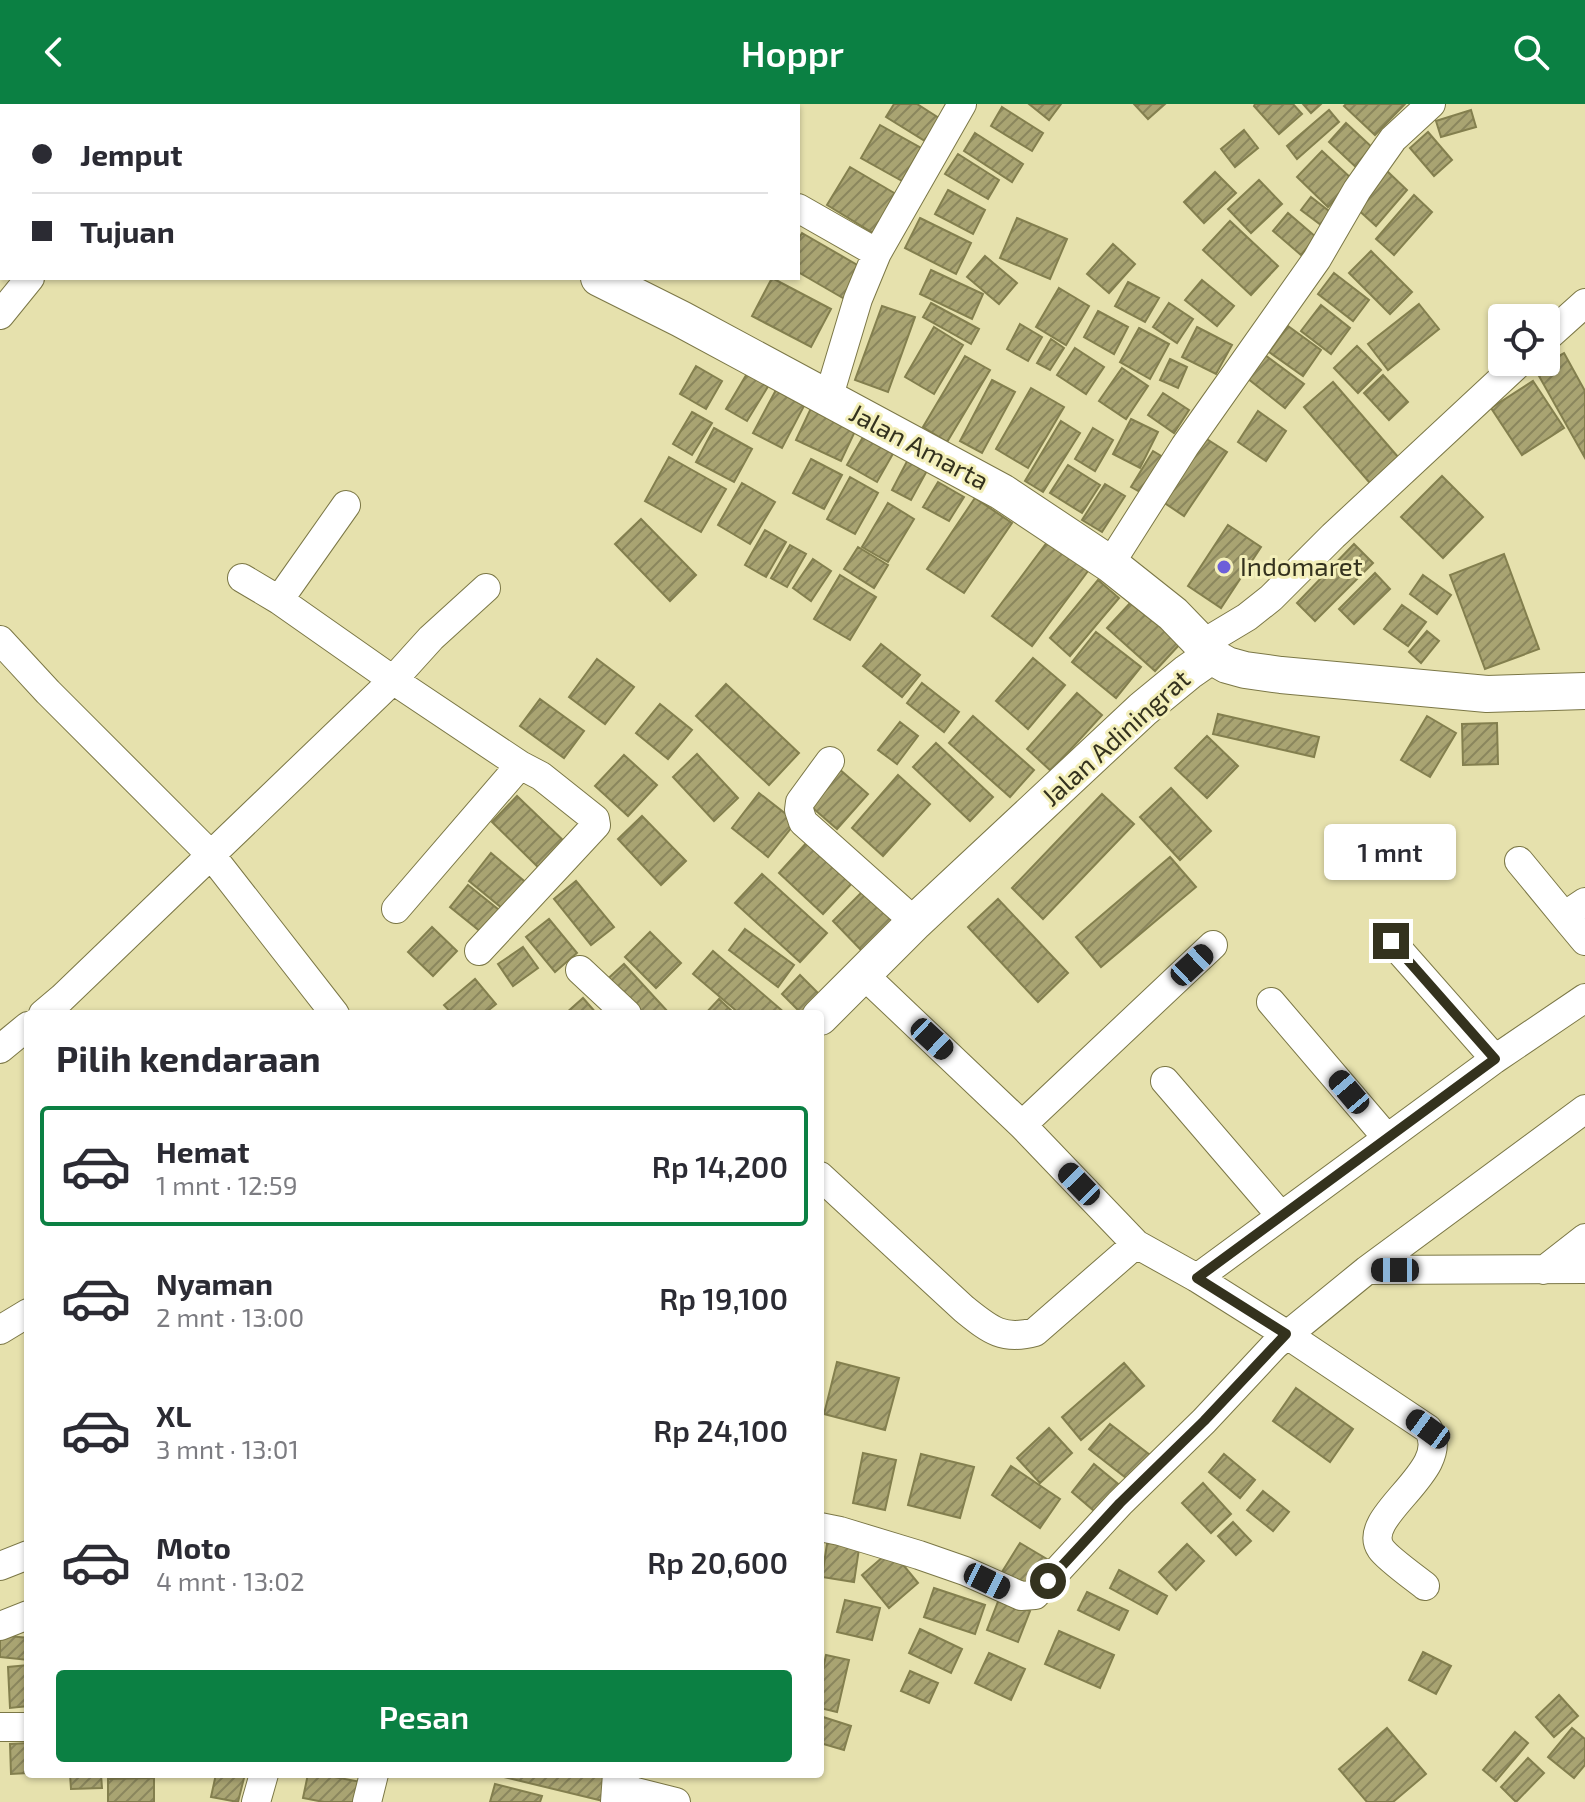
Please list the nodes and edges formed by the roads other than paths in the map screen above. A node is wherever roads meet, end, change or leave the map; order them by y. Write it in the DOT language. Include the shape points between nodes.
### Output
graph roads {
  1 [pos="962,104"];
  2 [pos="1431,104"];
  3 [pos="800,209"];
  4 [pos="877,253"];
  5 [pos="28,280"];
  6 [pos="603,280"];
  7 [pos="1585,303"];
  8 [pos="0,315"];
  9 [pos="1560,325"];
  10 [pos="1505,376"];
  11 [pos="828,399"];
  12 [pos="346,505"];
  13 [pos="1110,564"];
  14 [pos="242,578"];
  15 [pos="486,588"];
  16 [pos="279,600"];
  17 [pos="0,640"];
  18 [pos="1207,650"];
  19 [pos="393,680"];
  20 [pos="1585,691"];
  21 [pos="830,761"];
  22 [pos="520,765"];
  23 [pos="211,855"];
  24 [pos="1519,861"];
  25 [pos="396,909"];
  26 [pos="915,922"];
  27 [pos="1580,922"];
  28 [pos="1391,941"];
  29 [pos="1213,945"];
  30 [pos="479,951"];
  31 [pos="580,970"];
  32 [pos="864,975"];
  33 [pos="1585,998"];
  34 [pos="1271,1002"];
  35 [pos="60,1009"];
  36 [pos="332,1010"];
  37 [pos="623,1010"];
  38 [pos="824,1013"];
  39 [pos="24,1029"];
  40 [pos="0,1049"];
  41 [pos="1495,1059"];
  42 [pos="1165,1081"];
  43 [pos="1585,1109"];
  44 [pos="1022,1125"];
  45 [pos="1387,1138"];
  46 [pos="824,1180"];
  47 [pos="1281,1216"];
  48 [pos="1585,1238"];
  49 [pos="1136,1244"];
  50 [pos="1585,1269"];
  51 [pos="1367,1270"];
  52 [pos="1544,1270"];
  53 [pos="1197,1278"];
  54 [pos="24,1315"];
  55 [pos="0,1330"];
  56 [pos="1286,1334"];
  57 [pos="824,1528"];
  58 [pos="24,1557"];
  59 [pos="0,1566"];
  60 [pos="1425,1586"];
  61 [pos="24,1617"];
  62 [pos="0,1626"];
  63 [pos="0,1727"];
  64 [pos="24,1727"];
  65 [pos="263,1778"];
  66 [pos="373,1778"];
  67 [pos="620,1788"];
  68 [pos="256,1802"];
  69 [pos="367,1802"];
  70 [pos="676,1802"];
  1 -- 4 [label="street"];
  2 -- 13 [label="street" via="1393,139 1357,190 1317,259 1185,446"];
  3 -- 4 [label="street"];
  4 -- 11 [label="street"];
  5 -- 8 [label="street"];
  6 -- 11 [label="street, Jalan Amarta"];
  7 -- 9 [label="street"];
  10 -- 18 [label="street" via="1271,598"];
  11 -- 13 [label="street, Jalan Amarta" via="1002,492"];
  12 -- 16 [label="street"];
  13 -- 18 [label="street, Jalan Amarta" via="1173,614"];
  14 -- 16 [label="street"];
  15 -- 19 [label="street"];
  16 -- 19 [label="street"];
  17 -- 23 [label="street"];
  18 -- 20 [label="street, Jalan Adiningrat" via="1227,665 1297,676 1487,694"];
  18 -- 26 [label="street, Jalan Adiningrat"];
  19 -- 22 [label="street"];
  19 -- 23 [label="street"];
  21 -- 26 [label="street" via="800,802 803,822"];
  22 -- 25 [label="street"];
  22 -- 30 [label="street" via="596,823"];
  23 -- 35 [label="street"];
  23 -- 36 [label="street"];
  24 -- 27 [label="street"];
  26 -- 32 [label="street, Jalan Adiningrat"];
  28 -- 41 [label="street"];
  29 -- 44 [label="street"];
  31 -- 37 [label="street"];
  32 -- 38 [label="street, Jalan Adiningrat"];
  32 -- 44 [label="street"];
  33 -- 41 [label="street"];
  34 -- 45 [label="street"];
  39 -- 40 [label="street"];
  41 -- 45 [label="street"];
  42 -- 47 [label="street"];
  43 -- 51 [label="street"];
  44 -- 49 [label="street"];
  45 -- 47 [label="street"];
  46 -- 49 [label="street" via="964,1309 1007,1336 1035,1332"];
  47 -- 53 [label="street"];
  48 -- 52 [label="street"];
  49 -- 53 [label="street"];
  50 -- 52 [label="street"];
  51 -- 52 [label="street"];
  51 -- 56 [label="street"];
  53 -- 56 [label="street"];
  54 -- 55 [label="street"];
  56 -- 57 [label="street" via="1035,1595 1021,1596 919,1555"];
  56 -- 60 [label="street" via="1432,1435 1425,1466 1380,1524 1377,1539 1381,1549"];
  58 -- 59 [label="street"];
  61 -- 62 [label="street"];
  63 -- 64 [label="street"];
  65 -- 68 [label="street"];
  66 -- 69 [label="street"];
  67 -- 70 [label="street"];
}
